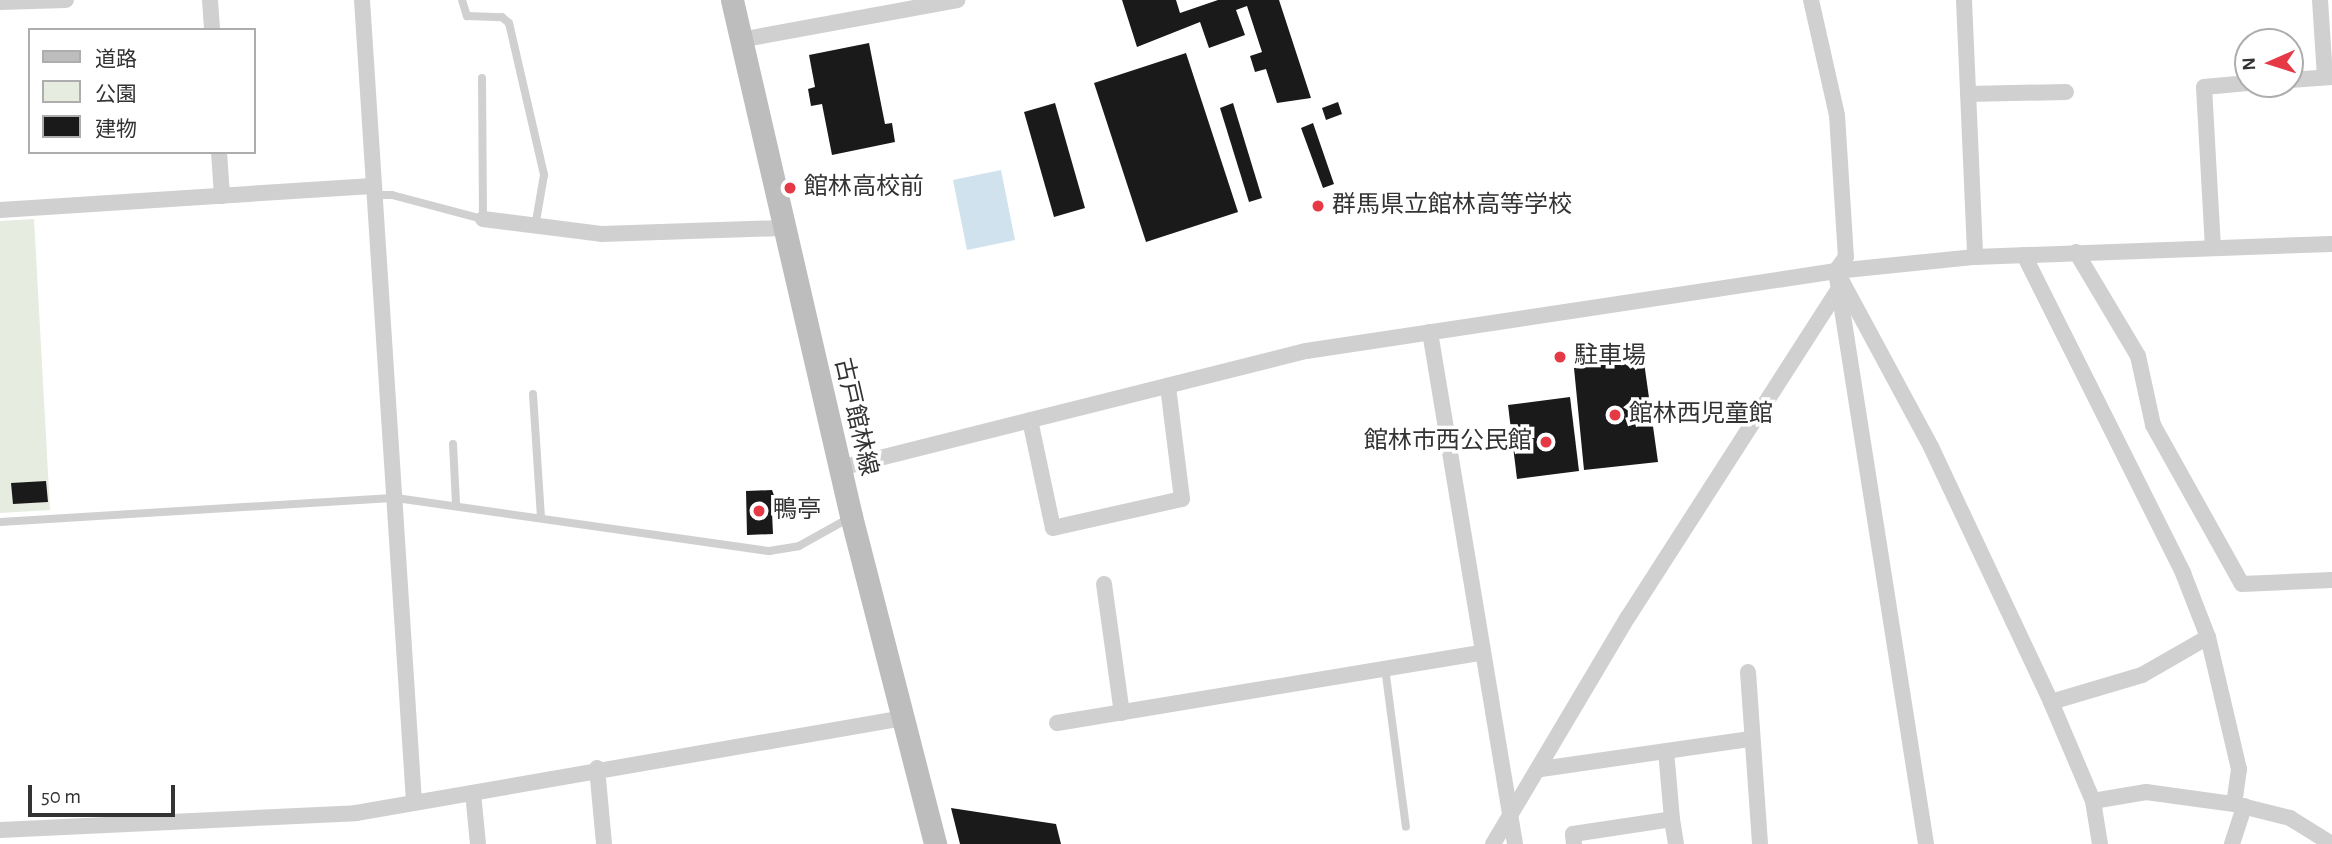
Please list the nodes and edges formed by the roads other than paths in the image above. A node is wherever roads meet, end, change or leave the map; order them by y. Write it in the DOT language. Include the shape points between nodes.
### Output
graph roads {
  1 [pos="66,0"];
  2 [pos="210,0"];
  3 [pos="362,0"];
  4 [pos="463,0"];
  5 [pos="732,0"];
  6 [pos="957,0"];
  7 [pos="1811,0"];
  8 [pos="1964,0"];
  9 [pos="2320,0"];
  10 [pos="0,2"];
  11 [pos="212,28"];
  12 [pos="740,40"];
  13 [pos="2329,77"];
  14 [pos="482,78"];
  15 [pos="2304,79"];
  16 [pos="2234,84"];
  17 [pos="2066,92"];
  18 [pos="1968,94"];
  19 [pos="219,154"];
  20 [pos="372,191"];
  21 [pos="222,196"];
  22 [pos="0,210"];
  23 [pos="483,219"];
  24 [pos="535,227"];
  25 [pos="782,228"];
  26 [pos="2332,244"];
  27 [pos="2213,248"];
  28 [pos="2076,252"];
  29 [pos="2024,255"];
  30 [pos="1975,257"];
  31 [pos="1836,271"];
  32 [pos="1839,288"];
  33 [pos="1430,332"];
  34 [pos="1168,386"];
  35 [pos="533,394"];
  36 [pos="1030,421"];
  37 [pos="453,444"];
  38 [pos="840,468"];
  39 [pos="396,498"];
  40 [pos="456,504"];
  41 [pos="851,516"];
  42 [pos="541,517"];
  43 [pos="0,522"];
  44 [pos="2332,580"];
  45 [pos="1104,584"];
  46 [pos="2208,637"];
  47 [pos="1480,653"];
  48 [pos="1385,668"];
  49 [pos="1748,672"];
  50 [pos="2050,702"];
  51 [pos="1122,713"];
  52 [pos="903,718"];
  53 [pos="1057,723"];
  54 [pos="1749,739"];
  55 [pos="1666,751"];
  56 [pos="597,768"];
  57 [pos="1541,769"];
  58 [pos="473,793"];
  59 [pos="2093,801"];
  60 [pos="414,803"];
  61 [pos="2239,805"];
  62 [pos="1510,817"];
  63 [pos="1672,819"];
  64 [pos="1406,827"];
  65 [pos="0,830"];
  66 [pos="478,844"];
  67 [pos="604,844"];
  68 [pos="935,844"];
  69 [pos="1493,844"];
  70 [pos="1515,844"];
  71 [pos="1574,844"];
  72 [pos="1676,844"];
  73 [pos="1760,844"];
  74 [pos="1926,844"];
  75 [pos="2099,844"];
  76 [pos="2232,844"];
  77 [pos="2332,844"];
  1 -- 10 [label="street"];
  2 -- 11 [label="street"];
  3 -- 20 [label="street"];
  4 -- 24 [label="lane" via="467,16 502,17 509,23 544,175"];
  5 -- 12 [label="main road, 古戸館林線"];
  6 -- 12 [label="street"];
  7 -- 31 [label="street" via="1837,115 1846,257"];
  8 -- 18 [label="street"];
  9 -- 13 [label="street"];
  12 -- 25 [label="main road, 古戸館林線"];
  13 -- 15 [label="street"];
  14 -- 23 [label="lane"];
  16 -- 27 [label="street" via="2204,87"];
  17 -- 18 [label="street"];
  18 -- 30 [label="street"];
  19 -- 21 [label="street"];
  20 -- 21 [label="street"];
  20 -- 23 [label="lane"];
  20 -- 39 [label="street"];
  21 -- 22 [label="street"];
  23 -- 24 [label="street"];
  24 -- 25 [label="street" via="601,234"];
  25 -- 38 [label="main road, 古戸館林線"];
  26 -- 27 [label="street"];
  27 -- 28 [label="street"];
  28 -- 29 [label="street"];
  28 -- 44 [label="street" via="2138,356 2153,425 2242,584"];
  29 -- 30 [label="street"];
  29 -- 46 [label="street" via="2183,573"];
  30 -- 31 [label="street"];
  31 -- 32 [label="street"];
  31 -- 33 [label="street"];
  31 -- 50 [label="street" via="1932,449"];
  32 -- 57 [label="street" via="1628,617"];
  32 -- 74 [label="street"];
  33 -- 34 [label="street" via="1306,351"];
  33 -- 47 [label="street"];
  34 -- 36 [label="street"];
  34 -- 36 [label="street" via="1182,499 1053,528"];
  35 -- 42 [label="lane"];
  36 -- 38 [label="street"];
  37 -- 40 [label="lane"];
  38 -- 41 [label="main road, 古戸館林線"];
  39 -- 40 [label="lane"];
  39 -- 43 [label="lane"];
  39 -- 60 [label="street"];
  40 -- 42 [label="lane"];
  41 -- 42 [label="lane" via="799,546 769,551 705,546"];
  41 -- 52 [label="main road, 古戸館林線"];
  45 -- 51 [label="street"];
  46 -- 50 [label="street" via="2142,675"];
  46 -- 61 [label="street" via="2239,769"];
  47 -- 48 [label="street"];
  47 -- 62 [label="street"];
  48 -- 51 [label="street"];
  48 -- 64 [label="lane"];
  49 -- 54 [label="street"];
  50 -- 59 [label="street"];
  51 -- 53 [label="street"];
  52 -- 56 [label="street"];
  52 -- 68 [label="main road, 古戸館林線"];
  54 -- 55 [label="street"];
  54 -- 73 [label="street"];
  55 -- 57 [label="street"];
  55 -- 63 [label="street"];
  56 -- 58 [label="street"];
  56 -- 67 [label="street"];
  57 -- 62 [label="street"];
  58 -- 60 [label="street"];
  58 -- 66 [label="street"];
  59 -- 61 [label="street" via="2146,792"];
  59 -- 75 [label="street"];
  60 -- 65 [label="street" via="356,813"];
  61 -- 76 [label="street"];
  61 -- 77 [label="street" via="2290,818"];
  62 -- 69 [label="street"];
  62 -- 70 [label="street"];
  63 -- 71 [label="street" via="1573,834"];
  63 -- 72 [label="street"];
}
